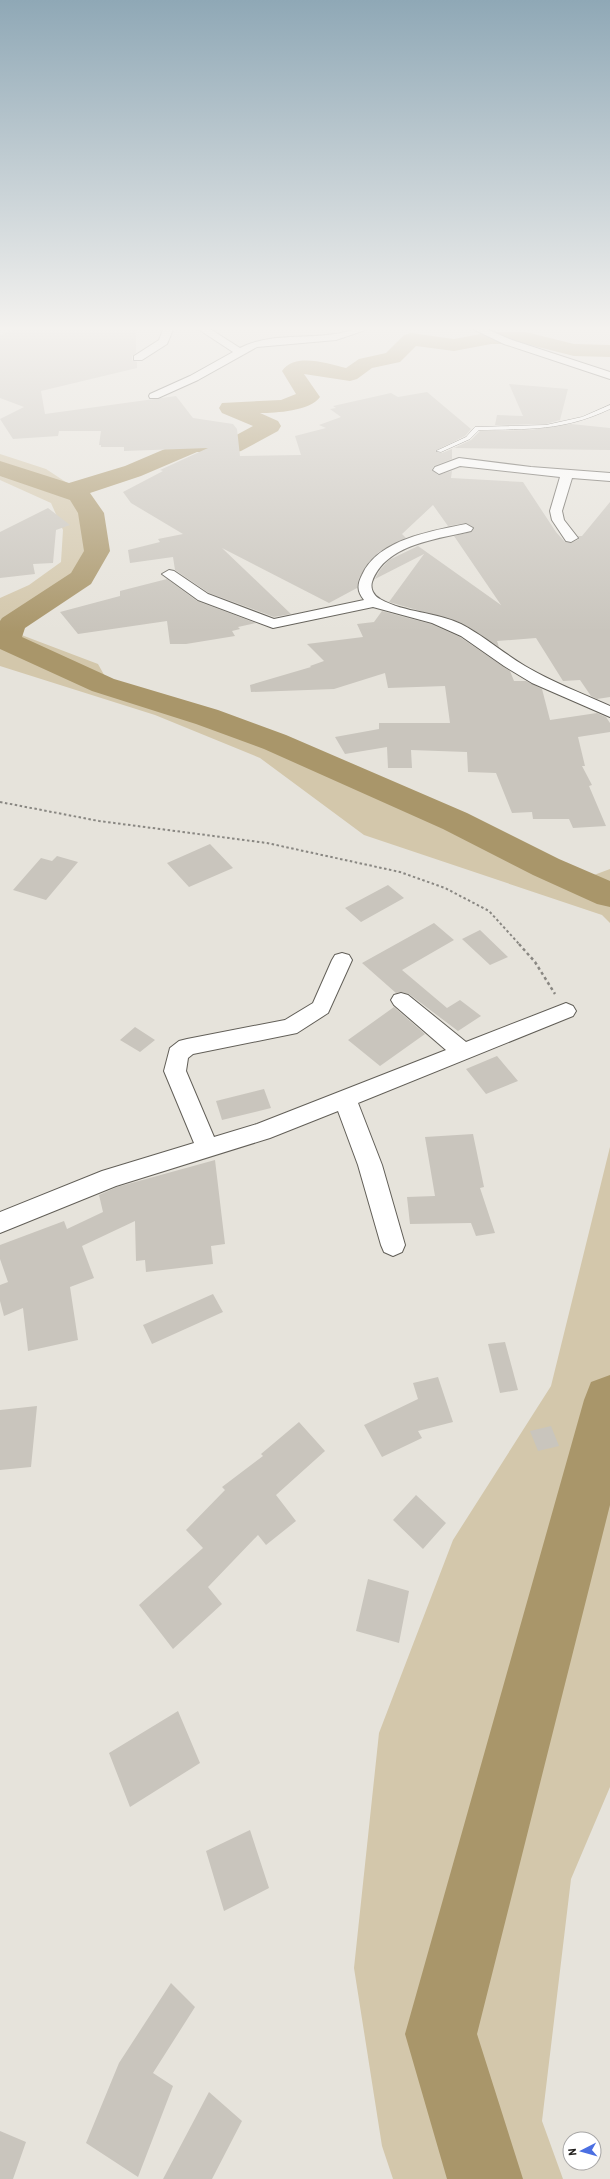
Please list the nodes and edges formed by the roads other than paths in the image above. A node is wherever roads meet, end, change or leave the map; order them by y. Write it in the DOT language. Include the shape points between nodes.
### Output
graph roads {
  1 [pos="476,429"];
  2 [pos="440,451"];
  3 [pos="439,470"];
  4 [pos="567,474"];
  5 [pos="610,477"];
  6 [pos="466,528"];
  7 [pos="572,538"];
  8 [pos="169,574"];
  9 [pos="375,602"];
  10 [pos="610,712"];
  11 [pos="342,960"];
  12 [pos="401,1000"];
  13 [pos="566,1011"];
  14 [pos="462,1051"];
  15 [pos="345,1099"];
  16 [pos="207,1148"];
  17 [pos="0,1223"];
  18 [pos="393,1245"];
  1 -- 2 [label="lane" via="468,438"];
  3 -- 4 [label="street" via="459,462"];
  4 -- 5 [label="street"];
  4 -- 7 [label="street" via="556,511 558,520"];
  6 -- 9 [label="street" via="415,541 379,560 370,569 364,585 365,591"];
  8 -- 9 [label="street" via="203,597 273,624"];
  9 -- 10 [label="street" via="456,628 527,674"];
  11 -- 16 [label="street" via="321,1008 290,1027 187,1047 178,1054 175,1070"];
  12 -- 14 [label="street"];
  13 -- 14 [label="street"];
  14 -- 15 [label="street"];
  15 -- 16 [label="street" via="262,1132"];
  15 -- 18 [label="street" via="370,1165"];
  16 -- 17 [label="street" via="110,1178"];
}
